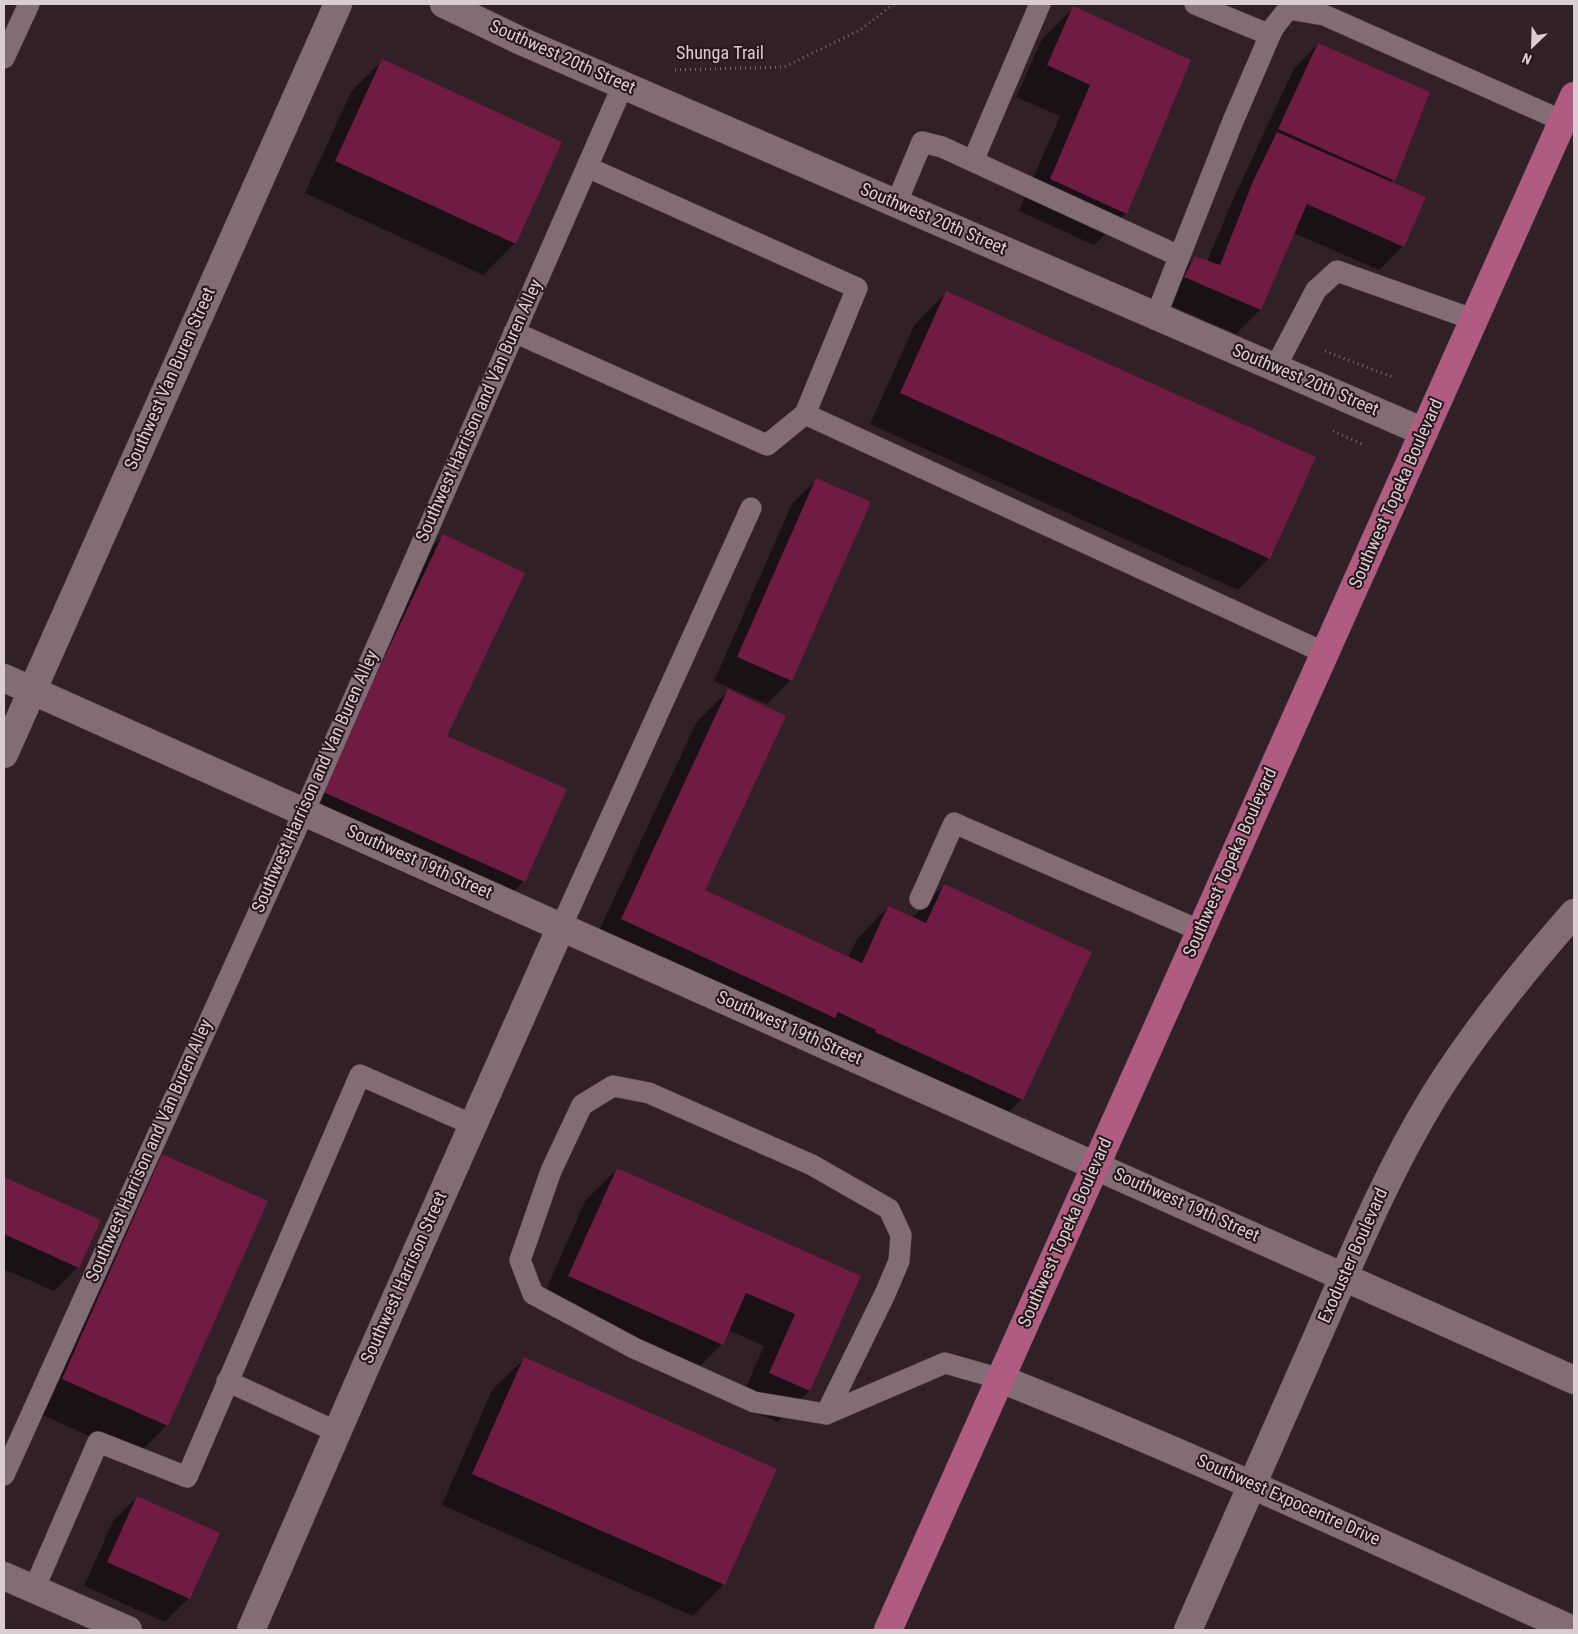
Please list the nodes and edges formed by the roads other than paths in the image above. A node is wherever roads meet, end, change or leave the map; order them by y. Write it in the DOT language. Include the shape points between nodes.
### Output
graph roads {
  1 [pos="29,4"];
  2 [pos="338,4"];
  3 [pos="444,4"];
  4 [pos="1040,4"];
  5 [pos="1195,4"];
  6 [pos="1270,35"];
  7 [pos="4,58"];
  8 [pos="623,85"];
  9 [pos="1569,108"];
  10 [pos="973,162"];
  11 [pos="587,167"];
  12 [pos="896,204"];
  13 [pos="1180,256"];
  14 [pos="1156,316"];
  15 [pos="1474,320"];
  16 [pos="514,332"];
  17 [pos="1275,368"];
  18 [pos="805,414"];
  19 [pos="1424,432"];
  20 [pos="751,508"];
  21 [pos="1325,653"];
  22 [pos="4,678"];
  23 [pos="32,691"];
  24 [pos="4,754"];
  25 [pos="304,812"];
  26 [pos="920,899"];
  27 [pos="1574,913"];
  28 [pos="561,927"];
  29 [pos="1201,931"];
  30 [pos="473,1125"];
  31 [pos="1096,1166"];
  32 [pos="1344,1276"];
  33 [pos="1001,1379"];
  34 [pos="1574,1380"];
  35 [pos="228,1381"];
  36 [pos="826,1414"];
  37 [pos="337,1432"];
  38 [pos="4,1475"];
  39 [pos="1252,1484"];
  40 [pos="4,1576"];
  41 [pos="34,1589"];
  42 [pos="128,1630"];
  43 [pos="251,1630"];
  44 [pos="888,1630"];
  45 [pos="1188,1630"];
  46 [pos="1573,1630"];
  1 -- 7 [label="lane"];
  2 -- 23 [label="street, Southwest Van Buren Street"];
  3 -- 8 [label="street, Southwest 20th Street"];
  4 -- 10 [label="lane"];
  5 -- 6 [label="lane"];
  6 -- 9 [label="lane" via="1288,9 1324,16"];
  6 -- 13 [label="lane"];
  8 -- 11 [label="lane, Southwest Harrison and Van Buren Alley"];
  8 -- 12 [label="street, Southwest 20th Street"];
  9 -- 15 [label="main road, Southwest Topeka Boulevard"];
  10 -- 12 [label="lane" via="942,147 922,142"];
  10 -- 13 [label="lane"];
  11 -- 16 [label="lane, Southwest Harrison and Van Buren Alley"];
  11 -- 18 [label="lane" via="856,288"];
  12 -- 14 [label="street, Southwest 20th Street"];
  13 -- 14 [label="lane"];
  14 -- 17 [label="street, Southwest 20th Street"];
  15 -- 17 [label="lane" via="1337,271 1316,290"];
  15 -- 19 [label="main road, Southwest Topeka Boulevard"];
  16 -- 18 [label="lane" via="767,445"];
  16 -- 25 [label="lane, Southwest Harrison and Van Buren Alley"];
  17 -- 19 [label="street, Southwest 20th Street"];
  18 -- 21 [label="lane"];
  19 -- 21 [label="main road, Southwest Topeka Boulevard"];
  20 -- 28 [label="lane"];
  21 -- 29 [label="main road, Southwest Topeka Boulevard"];
  22 -- 23 [label="street, Southwest 19th Street"];
  23 -- 24 [label="street, Southwest Van Buren Street"];
  23 -- 25 [label="street, Southwest 19th Street"];
  25 -- 28 [label="street, Southwest 19th Street"];
  25 -- 38 [label="lane, Southwest Harrison and Van Buren Alley"];
  26 -- 29 [label="lane" via="954,823"];
  27 -- 32 [label="street, Exoduster Boulevard" via="1500,1000 1434,1097 1404,1148"];
  28 -- 30 [label="street, Southwest Harrison Street"];
  28 -- 31 [label="street, Southwest 19th Street"];
  29 -- 31 [label="main road, Southwest Topeka Boulevard"];
  30 -- 35 [label="lane" via="360,1076"];
  30 -- 37 [label="street, Southwest Harrison Street"];
  31 -- 32 [label="street, Southwest 19th Street"];
  31 -- 33 [label="main road, Southwest Topeka Boulevard"];
  32 -- 34 [label="street, Southwest 19th Street"];
  32 -- 39 [label="street, Exoduster Boulevard"];
  33 -- 36 [label="lane" via="945,1363"];
  33 -- 39 [label="street, Southwest Expocentre Drive"];
  33 -- 44 [label="main road, Southwest Topeka Boulevard"];
  35 -- 37 [label="lane"];
  35 -- 41 [label="lane" via="187,1477 98,1442"];
  36 -- 36 [label="lane" via="754,1402 634,1348 533,1294 520,1260 551,1172 582,1105 613,1086 649,1093 812,1165 889,1209 901,1235 898,1261"];
  37 -- 43 [label="street, Southwest Harrison Street"];
  39 -- 45 [label="street, Exoduster Boulevard"];
  39 -- 46 [label="street, Southwest Expocentre Drive"];
  40 -- 41 [label="street"];
  41 -- 42 [label="street"];
}
